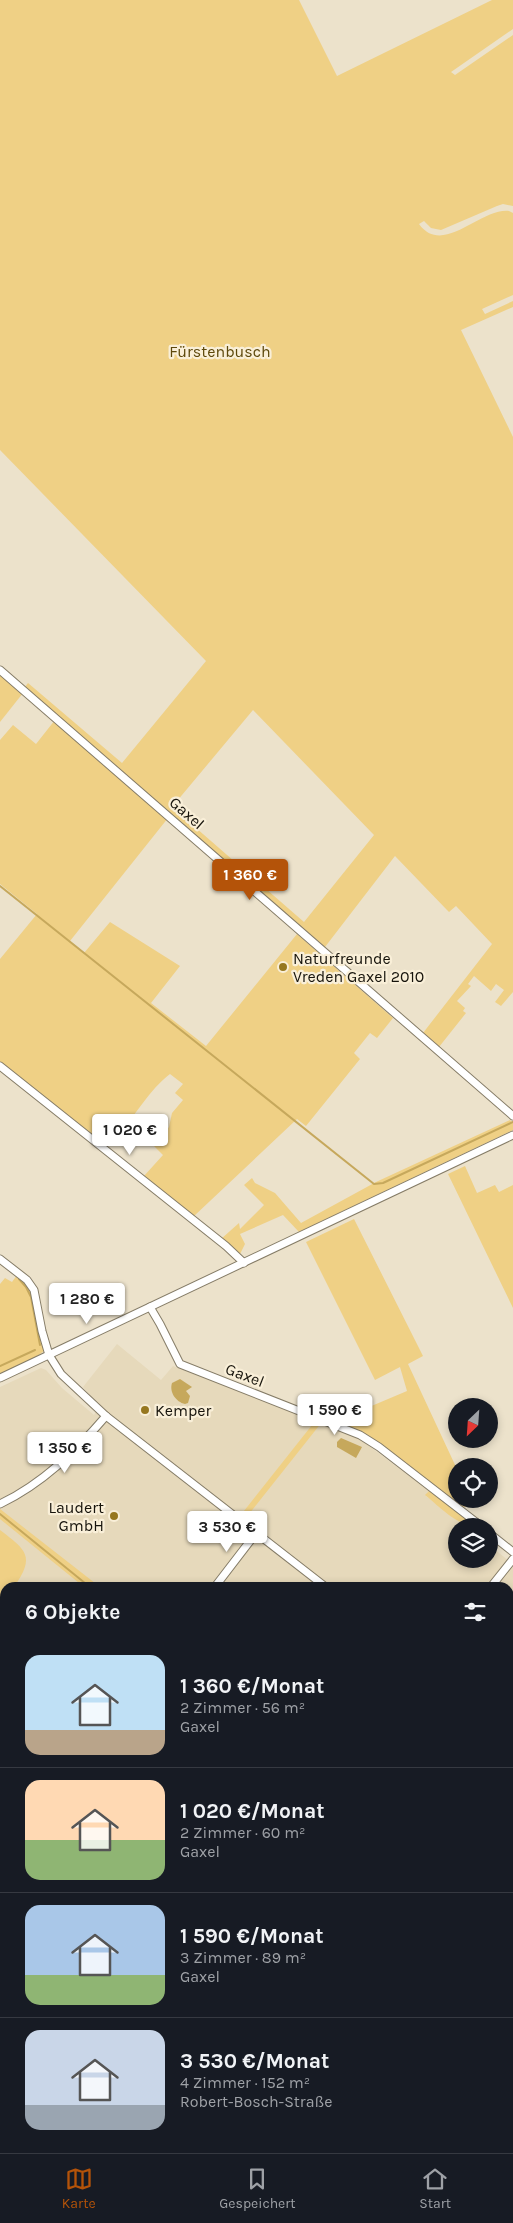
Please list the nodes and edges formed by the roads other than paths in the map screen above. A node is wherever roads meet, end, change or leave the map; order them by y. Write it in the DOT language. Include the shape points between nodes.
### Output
graph roads {
  1 [pos="0,670"];
  2 [pos="0,1066"];
  3 [pos="513,1116"];
  4 [pos="513,1135"];
  5 [pos="0,1259"];
  6 [pos="244,1262"];
  7 [pos="150,1307"];
  8 [pos="49,1355"];
  9 [pos="0,1378"];
  10 [pos="106,1416"];
  11 [pos="0,1504"];
  12 [pos="471,1518"];
  13 [pos="257,1532"];
  14 [pos="498,1540"];
  15 [pos="513,1552"];
  16 [pos="513,1559"];
  17 [pos="219,1582"];
  18 [pos="320,1582"];
  19 [pos="495,1582"];
  1 -- 3 [label="street, Gaxel"];
  2 -- 6 [label="street"];
  4 -- 6 [label="street"];
  5 -- 8 [label="street" via="34,1290"];
  6 -- 7 [label="street"];
  7 -- 8 [label="street"];
  7 -- 12 [label="street, Gaxel" via="180,1364 360,1434"];
  8 -- 9 [label="street"];
  8 -- 10 [label="street" via="71,1385"];
  10 -- 11 [label="street" via="67,1458 26,1490"];
  10 -- 13 [label="street"];
  13 -- 17 [label="street"];
  13 -- 18 [label="street"];
  14 -- 15 [label="street"];
  16 -- 19 [label="street"];
}
